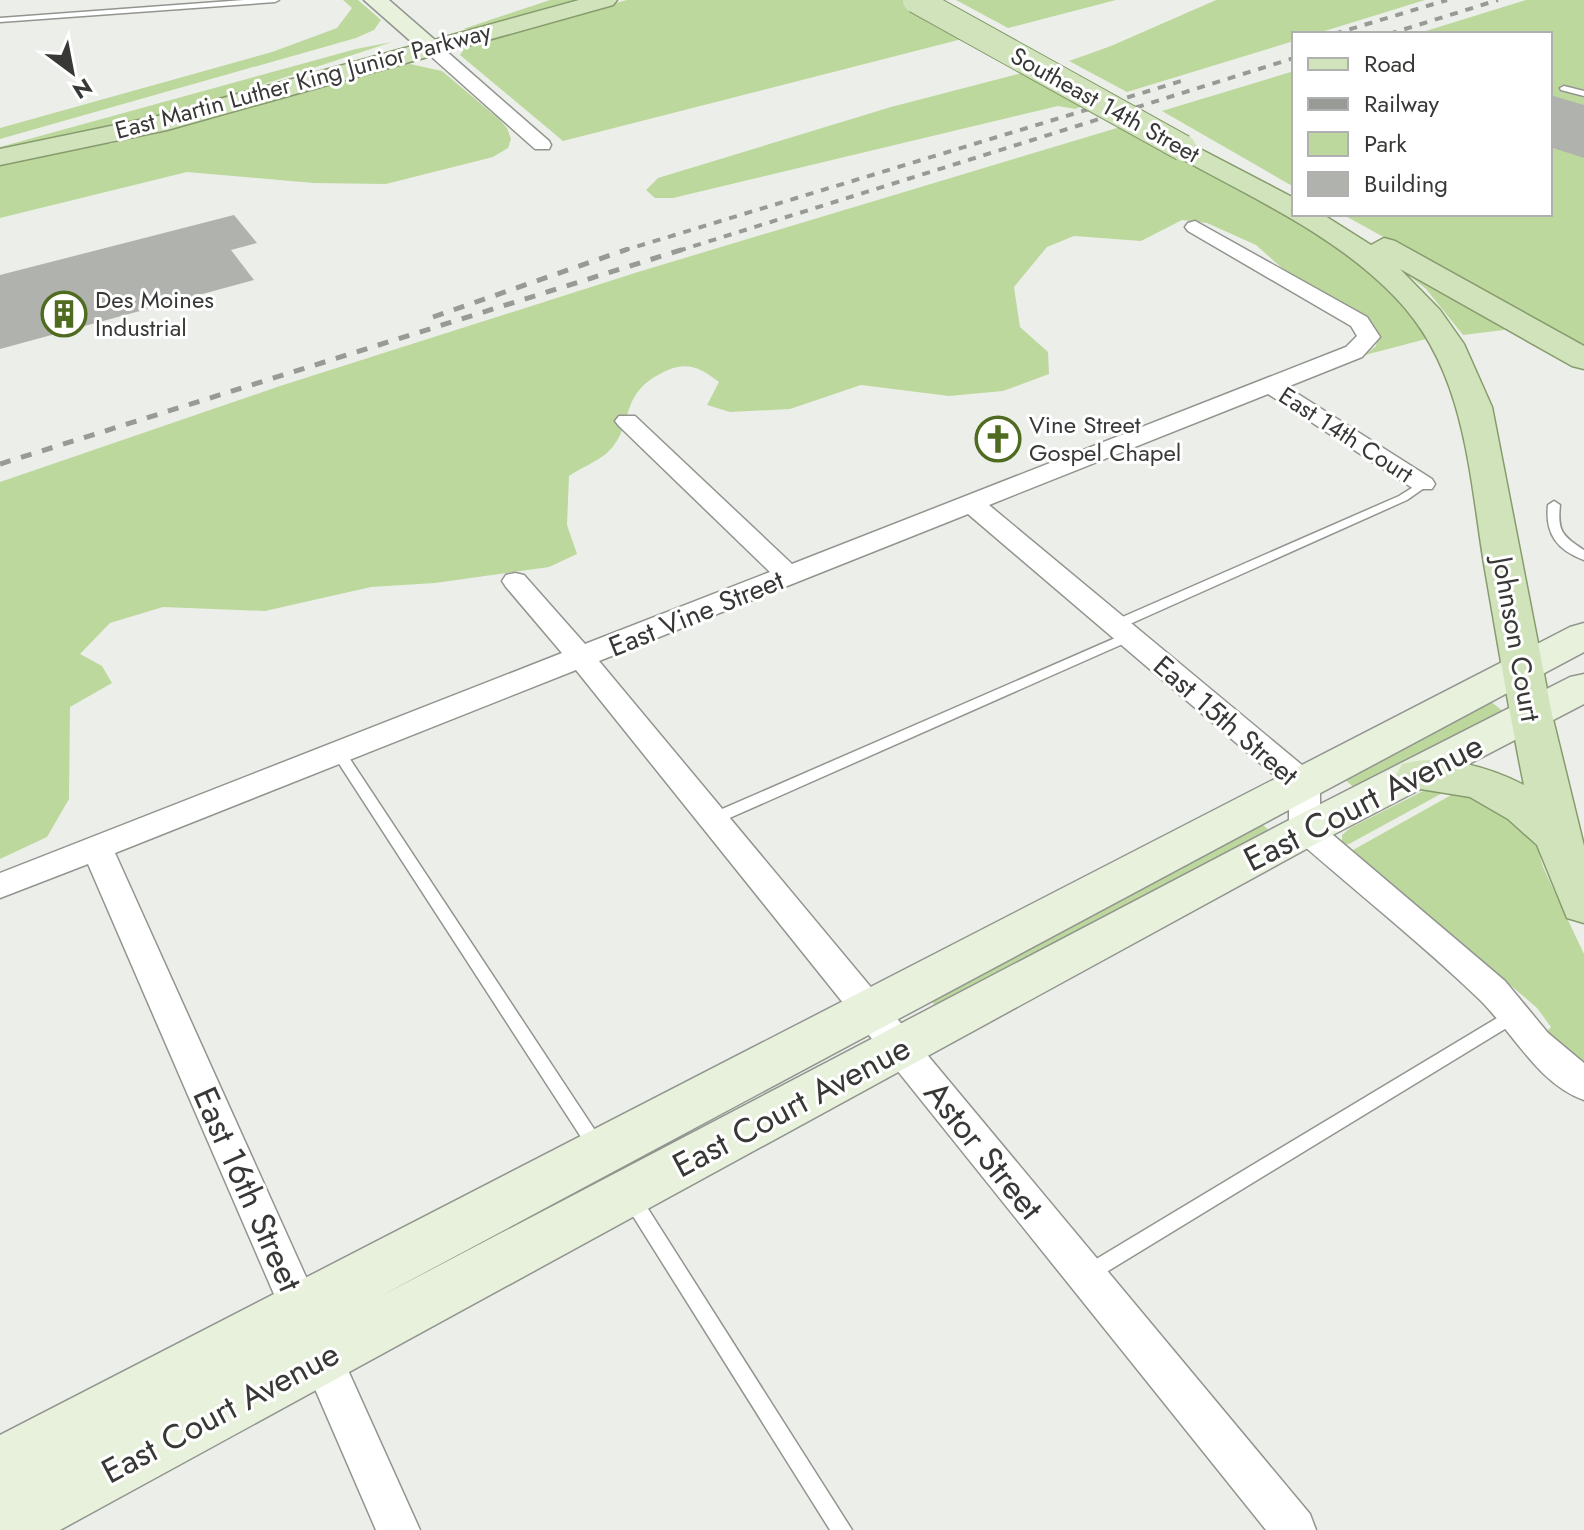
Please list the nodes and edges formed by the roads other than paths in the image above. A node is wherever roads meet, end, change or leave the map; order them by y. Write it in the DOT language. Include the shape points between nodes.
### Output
graph roads {
  1 [pos="275,0"];
  2 [pos="375,0"];
  3 [pos="605,0"];
  4 [pos="916,0"];
  5 [pos="938,0"];
  6 [pos="0,20"];
  7 [pos="440,21"];
  8 [pos="410,29"];
  9 [pos="431,47"];
  10 [pos="1564,88"];
  11 [pos="1584,94"];
  12 [pos="0,143"];
  13 [pos="542,145"];
  14 [pos="1190,146"];
  15 [pos="0,157"];
  16 [pos="1292,195"];
  17 [pos="1292,209"];
  18 [pos="1304,216"];
  19 [pos="1330,216"];
  20 [pos="1195,227"];
  21 [pos="1584,360"];
  22 [pos="1463,369"];
  23 [pos="1269,385"];
  24 [pos="627,421"];
  25 [pos="1423,484"];
  26 [pos="972,504"];
  27 [pos="1554,505"];
  28 [pos="1584,556"];
  29 [pos="789,576"];
  30 [pos="515,581"];
  31 [pos="1122,631"];
  32 [pos="1584,636"];
  33 [pos="582,659"];
  34 [pos="1524,668"];
  35 [pos="1584,687"];
  36 [pos="1531,715"];
  37 [pos="339,753"];
  38 [pos="1418,775"];
  39 [pos="1305,807"];
  40 [pos="711,820"];
  41 [pos="1557,836"];
  42 [pos="97,848"];
  43 [pos="0,886"];
  44 [pos="1584,905"];
  45 [pos="1512,1016"];
  46 [pos="885,1030"];
  47 [pos="1584,1085"];
  48 [pos="614,1172"];
  49 [pos="1086,1275"];
  50 [pos="311,1333"];
  51 [pos="0,1467"];
  52 [pos="0,1529"];
  53 [pos="398,1530"];
  54 [pos="842,1530"];
  55 [pos="1294,1530"];
  1 -- 6 [label="lane"];
  2 -- 8 [label="street"];
  3 -- 9 [label="main road, East Martin Luther King Junior Parkway"];
  4 -- 14 [label="main road, Southeast 14th Street, bridge"];
  5 -- 14 [label="main road, Southeast 14th Street"];
  7 -- 8 [label="main road, East Martin Luther King Junior Parkway"];
  8 -- 9 [label="street"];
  8 -- 12 [label="main road, East Martin Luther King Junior Parkway"];
  9 -- 13 [label="street"];
  9 -- 15 [label="main road, East Martin Luther King Junior Parkway" via="158,124"];
  10 -- 11 [label="lane"];
  14 -- 16 [label="main road, Southeast 14th Street"];
  14 -- 17 [label="main road, Southeast 14th Street"];
  18 -- 22 [label="main road" via="1403,286"];
  19 -- 21 [label="main road"];
  20 -- 23 [label="street, East Vine Street" via="1359,322 1369,337 1354,352"];
  21 -- 22 [label="main road" via="1540,344 1488,336 1463,347"];
  22 -- 34 [label="main road, Johnson Court" via="1475,407"];
  23 -- 25 [label="street, East 14th Court"];
  23 -- 26 [label="street, East Vine Street"];
  24 -- 29 [label="street"];
  25 -- 31 [label="lane"];
  26 -- 29 [label="street, East Vine Street"];
  26 -- 31 [label="street, East 15th Street"];
  27 -- 28 [label="lane" via="1551,524 1557,538"];
  29 -- 33 [label="street, East Vine Street"];
  30 -- 33 [label="street, Astor Street"];
  31 -- 39 [label="street, East 15th Street"];
  31 -- 40 [label="lane"];
  32 -- 34 [label="street, East Court Avenue"];
  33 -- 37 [label="street, East Vine Street"];
  33 -- 40 [label="street, Astor Street"];
  34 -- 36 [label="main road, Johnson Court"];
  34 -- 39 [label="street, East Court Avenue"];
  35 -- 36 [label="street, East Court Avenue"];
  36 -- 38 [label="street, East Court Avenue"];
  36 -- 41 [label="main road, Johnson Court"];
  37 -- 42 [label="street, East Vine Street"];
  37 -- 48 [label="lane"];
  38 -- 39 [label="street, East Court Avenue"];
  38 -- 41 [label="main road" via="1489,786 1523,804"];
  39 -- 45 [label="street, East 15th Street" via="1493,991"];
  39 -- 46 [label="street, East Court Avenue"];
  40 -- 46 [label="street, Astor Street"];
  41 -- 44 [label="main road, Johnson Court"];
  42 -- 43 [label="street, East Vine Street"];
  42 -- 50 [label="street, East 16th Street"];
  45 -- 47 [label="street, East 15th Street"];
  45 -- 49 [label="lane"];
  46 -- 48 [label="street, East Court Avenue"];
  46 -- 49 [label="street, Astor Street"];
  48 -- 50 [label="street, East Court Avenue"];
  48 -- 54 [label="lane"];
  49 -- 55 [label="street, Astor Street"];
  50 -- 51 [label="street, East Court Avenue"];
  50 -- 52 [label="street, East Court Avenue"];
  50 -- 53 [label="street, East 16th Street"];
}
